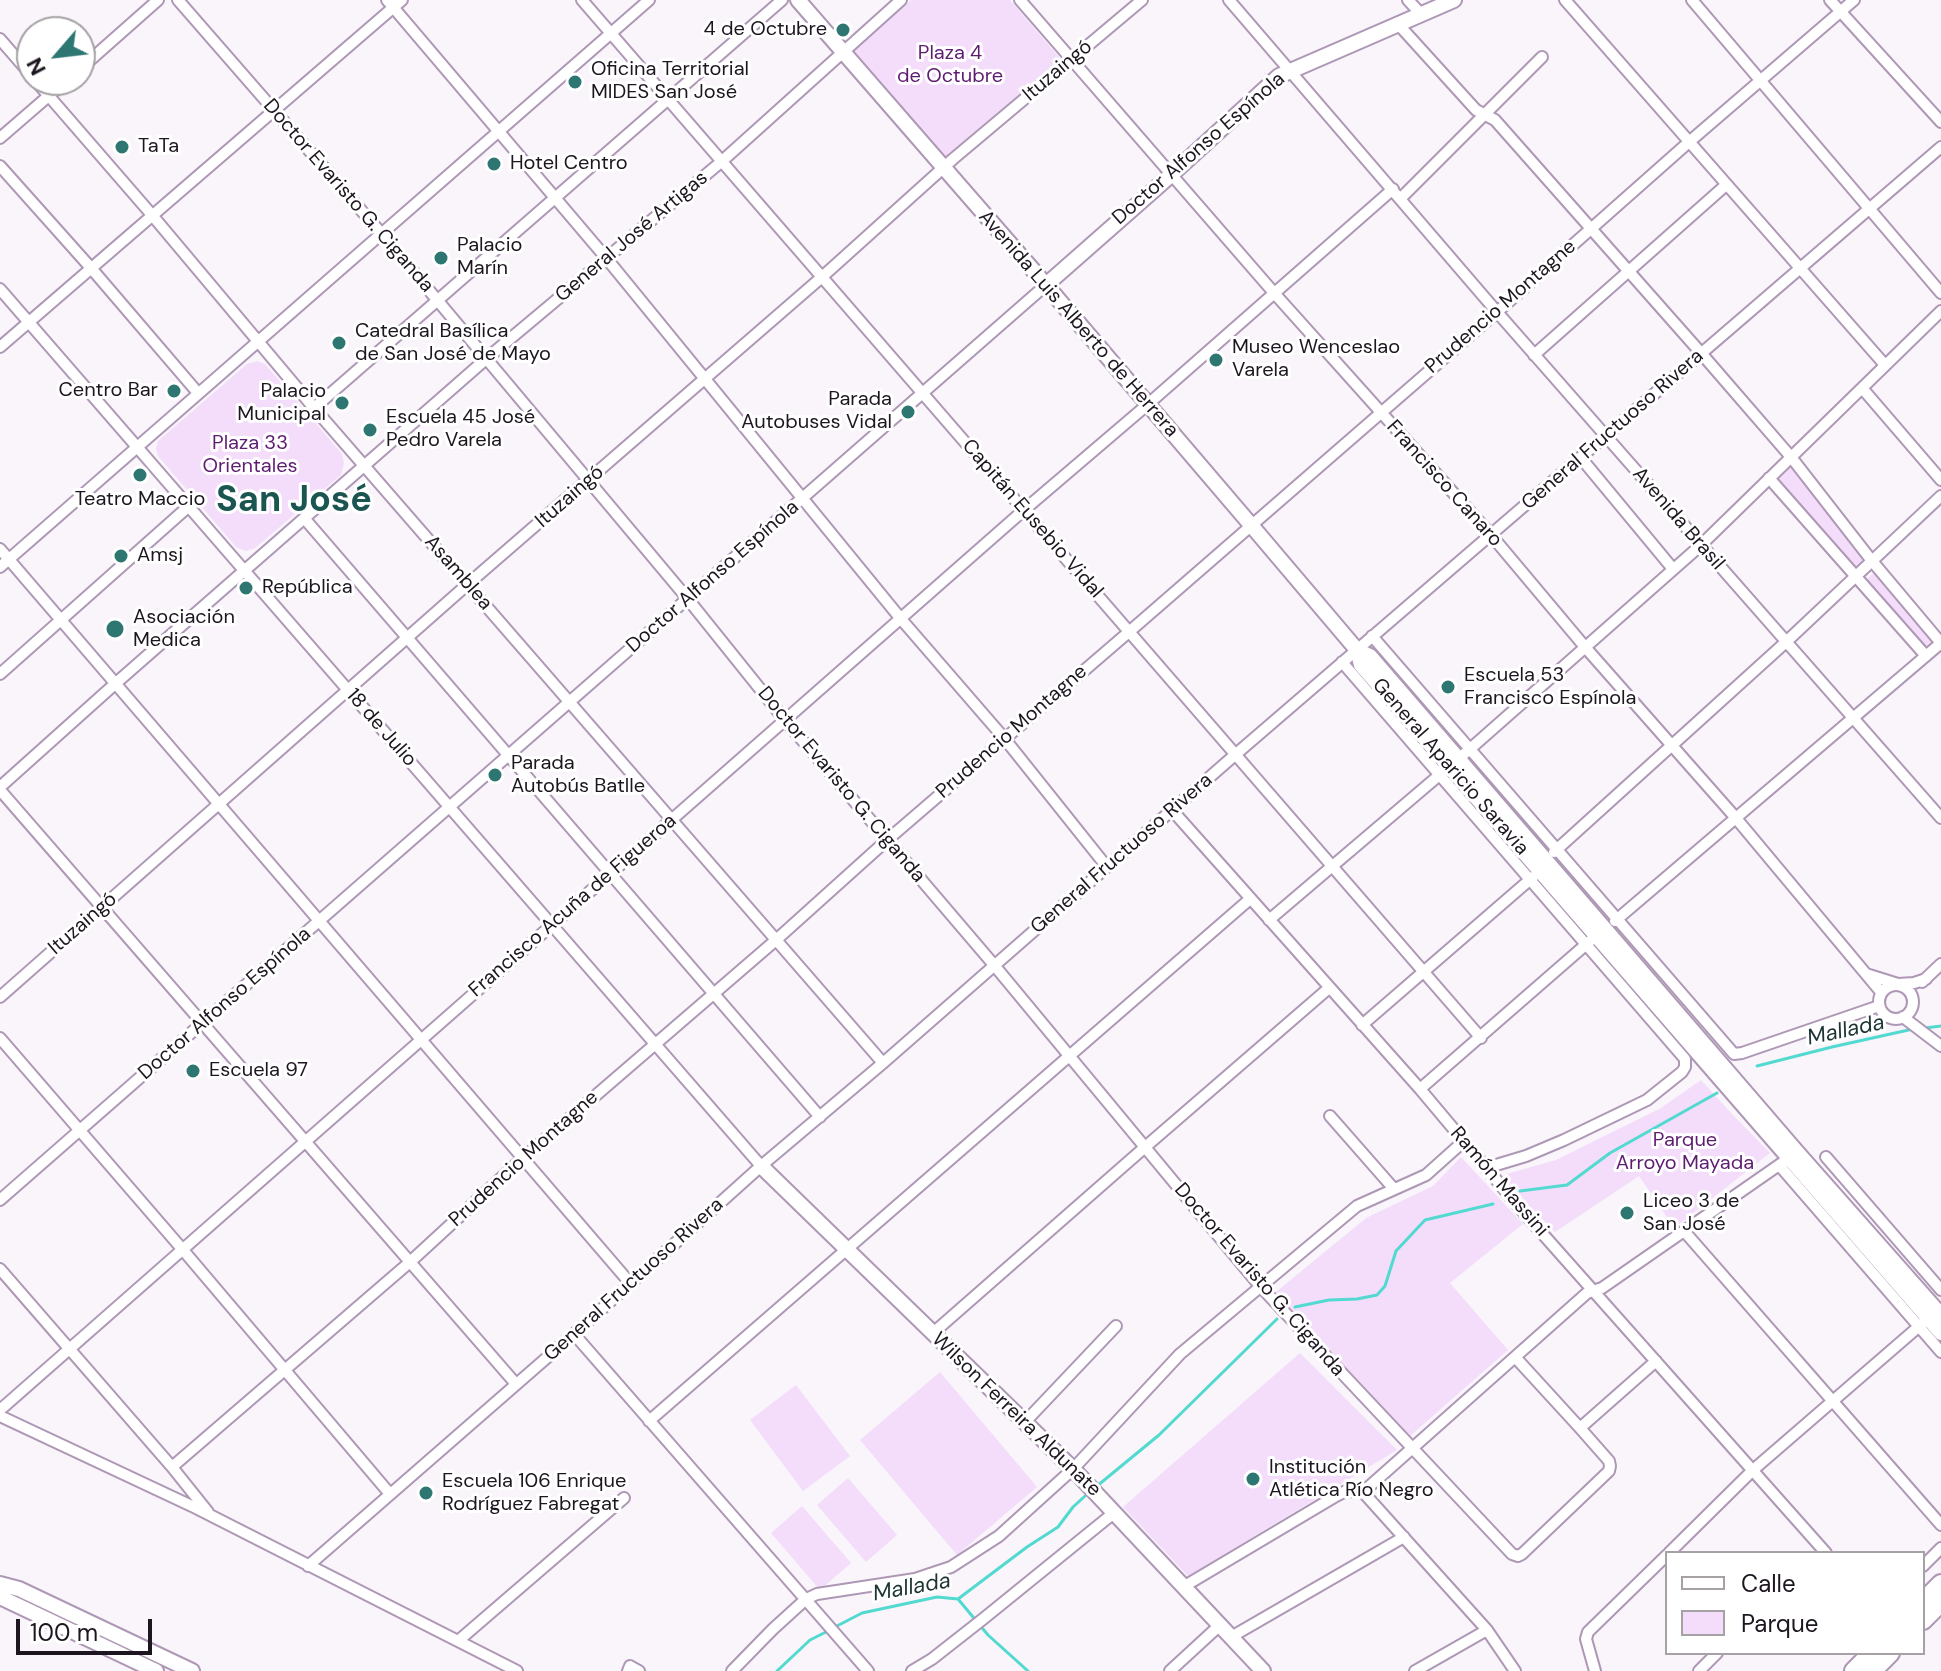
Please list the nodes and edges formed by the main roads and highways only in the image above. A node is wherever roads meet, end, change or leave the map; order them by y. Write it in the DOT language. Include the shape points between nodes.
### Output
graph roads {
  1 [pos="798,0"];
  2 [pos="1454,0"];
  3 [pos="1046,285"];
  4 [pos="1357,650"];
  5 [pos="1788,1159"];
  6 [pos="761,1166"];
  7 [pos="1931,1318"];
  8 [pos="1941,1333"];
  9 [pos="0,1584"];
  10 [pos="1941,1584"];
  11 [pos="0,1597"];
  12 [pos="1925,1600"];
  13 [pos="1941,1602"];
  14 [pos="1925,1618"];
  15 [pos="1870,1655"];
  16 [pos="1888,1655"];
  17 [pos="156,1671"];
  18 [pos="192,1671"];
  19 [pos="1263,1671"];
  20 [pos="1854,1671"];
  21 [pos="1872,1671"];
  1 -- 3 [label="main road, Avenida Luis Alberto de Herrera"];
  2 -- 3 [label="main road, Doctor Alfonso Espínola" via="1279,76"];
  3 -- 4 [label="main road, Avenida Luis Alberto de Herrera"];
  4 -- 5 [label="main road, General Aparicio Saravia" via="1370,656 1449,767 1543,865 1596,937"];
  5 -- 7 [label="main road, General Aparicio Saravia"];
  5 -- 7 [label="main road, General Aparicio Saravia" via="1924,1296"];
  6 -- 19 [label="main road, Wilson Ferreira Aldunate" via="1073,1469"];
  7 -- 8 [label="main road, General Aparicio Saravia"];
  9 -- 18 [label="main road"];
  10 -- 12 [label="highway"];
  11 -- 17 [label="main road"];
  13 -- 14 [label="highway"];
  15 -- 20 [label="highway"];
  16 -- 21 [label="highway"];
}
